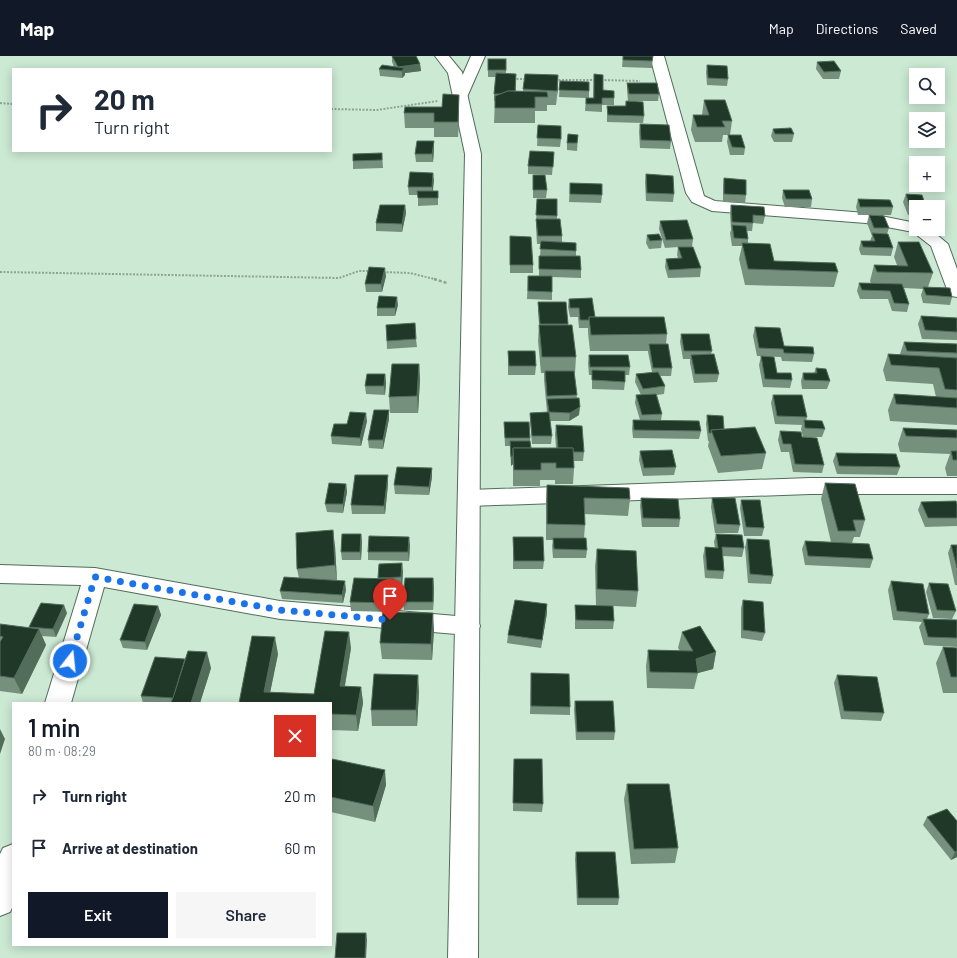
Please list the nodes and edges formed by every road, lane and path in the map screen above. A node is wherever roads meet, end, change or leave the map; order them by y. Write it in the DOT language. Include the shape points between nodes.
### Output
graph roads {
  1 [pos="442,56"];
  2 [pos="478,56"];
  3 [pos="657,56"];
  4 [pos="531,79"];
  5 [pos="554,80"];
  6 [pos="664,81"];
  7 [pos="464,88"];
  8 [pos="0,103"];
  9 [pos="12,104"];
  10 [pos="332,109"];
  11 [pos="909,227"];
  12 [pos="928,236"];
  13 [pos="373,271"];
  14 [pos="381,271"];
  15 [pos="0,272"];
  16 [pos="472,282"];
  17 [pos="957,292"];
  18 [pos="957,486"];
  19 [pos="469,498"];
  20 [pos="0,574"];
  21 [pos="95,577"];
  22 [pos="468,626"];
  23 [pos="58,702"];
  24 [pos="12,860"];
  25 [pos="0,902"];
  26 [pos="463,958"];
  1 -- 7 [label="main road"];
  2 -- 7 [label="main road"];
  3 -- 6 [label="main road"];
  4 -- 7 [label="path"];
  5 -- 6 [label="path"];
  6 -- 11 [label="main road" via="694,193 698,199 712,206 866,218"];
  7 -- 10 [label="path" via="376,110"];
  7 -- 16 [label="main road" via="473,154"];
  8 -- 9 [label="path"];
  12 -- 17 [label="main road" via="939,244"];
  13 -- 15 [label="path" via="359,270 339,278"];
  14 -- 16 [label="path" via="410,273 446,283"];
  16 -- 19 [label="main road"];
  18 -- 19 [label="main road" via="810,486"];
  19 -- 22 [label="main road"];
  20 -- 21 [label="main road"];
  21 -- 22 [label="main road" via="280,610"];
  21 -- 23 [label="main road"];
  22 -- 26 [label="main road"];
  24 -- 25 [label="main road"];
}
